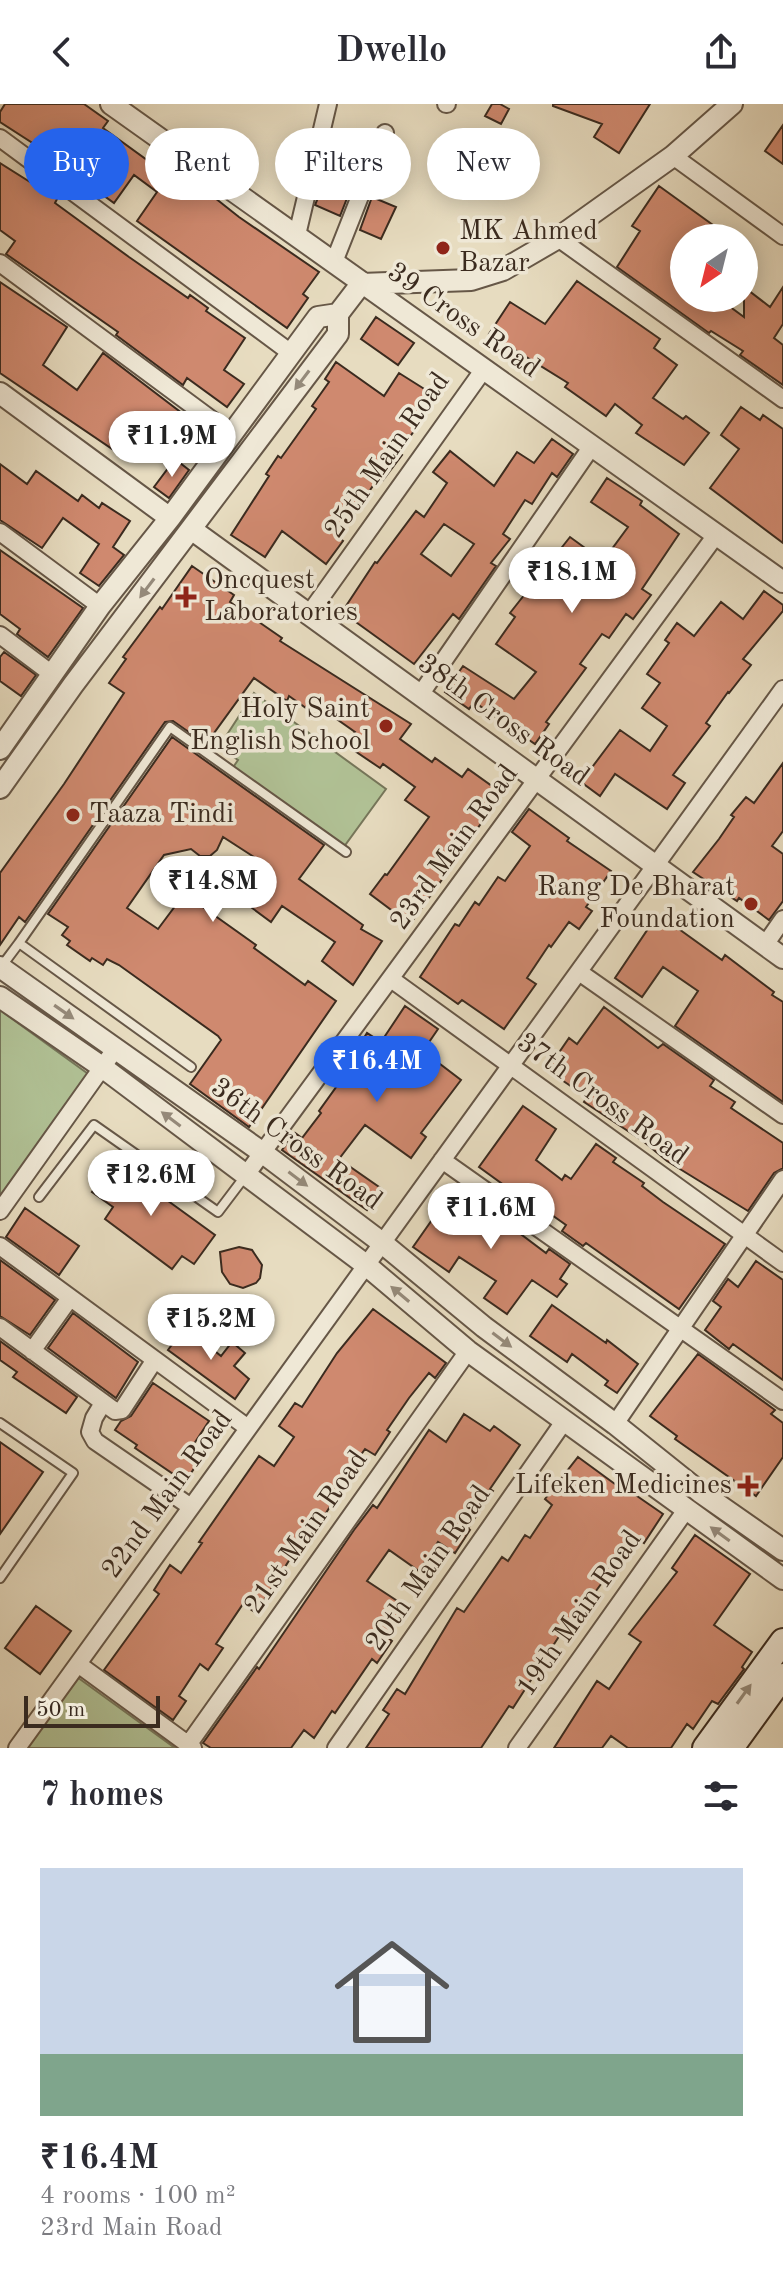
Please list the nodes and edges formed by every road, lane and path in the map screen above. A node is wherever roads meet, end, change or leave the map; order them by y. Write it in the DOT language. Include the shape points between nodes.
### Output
graph roads {
  1 [pos="328,104"];
  2 [pos="732,104"];
  3 [pos="119,106"];
  4 [pos="0,138"];
  5 [pos="673,156"];
  6 [pos="359,200"];
  7 [pos="297,235"];
  8 [pos="783,236"];
  9 [pos="558,238"];
  10 [pos="334,262"];
  11 [pos="0,263"];
  12 [pos="361,284"];
  13 [pos="338,314"];
  14 [pos="291,353"];
  15 [pos="484,369"];
  16 [pos="0,393"];
  17 [pos="783,399"];
  18 [pos="231,434"];
  19 [pos="592,446"];
  20 [pos="170,518"];
  21 [pos="191,529"];
  22 [pos="0,532"];
  23 [pos="716,535"];
  24 [pos="783,582"];
  25 [pos="100,606"];
  26 [pos="309,614"];
  27 [pos="0,635"];
  28 [pos="52,674"];
  29 [pos="783,689"];
  30 [pos="420,695"];
  31 [pos="2,742"];
  32 [pos="538,780"];
  33 [pos="0,788"];
  34 [pos="346,852"];
  35 [pos="655,865"];
  36 [pos="783,919"];
  37 [pos="19,943"];
  38 [pos="765,945"];
  39 [pos="783,958"];
  40 [pos="0,967"];
  41 [pos="579,972"];
  42 [pos="391,979"];
  43 [pos="0,997"];
  44 [pos="116,1048"];
  45 [pos="510,1066"];
  46 [pos="102,1067"];
  47 [pos="191,1067"];
  48 [pos="783,1115"];
  49 [pos="263,1153"];
  50 [pos="442,1160"];
  51 [pos="246,1175"];
  52 [pos="783,1179"];
  53 [pos="39,1197"];
  54 [pos="0,1211"];
  55 [pos="744,1235"];
  56 [pos="381,1242"];
  57 [pos="0,1246"];
  58 [pos="783,1263"];
  59 [pos="366,1265"];
  60 [pos="70,1298"];
  61 [pos="0,1327"];
  62 [pos="680,1327"];
  63 [pos="32,1351"];
  64 [pos="468,1351"];
  65 [pos="154,1361"];
  66 [pos="783,1401"];
  67 [pos="103,1403"];
  68 [pos="565,1420"];
  69 [pos="0,1423"];
  70 [pos="615,1424"];
  71 [pos="248,1428"];
  72 [pos="191,1507"];
  73 [pos="686,1510"];
  74 [pos="783,1550"];
  75 [pos="0,1578"];
  76 [pos="783,1579"];
  77 [pos="783,1641"];
  78 [pos="78,1664"];
  79 [pos="783,1676"];
  80 [pos="190,1746"];
  81 [pos="17,1748"];
  82 [pos="336,1748"];
  83 [pos="517,1748"];
  84 [pos="705,1748"];
  85 [pos="731,1748"];
  1 -- 7 [label="street"];
  2 -- 5 [label="street"];
  3 -- 7 [label="street, 39 Cross Road"];
  4 -- 14 [label="street"];
  5 -- 8 [label="street"];
  5 -- 9 [label="street"];
  6 -- 10 [label="street"];
  7 -- 10 [label="street, 39 Cross Road"];
  9 -- 12 [label="street" via="503,270 471,280"];
  9 -- 17 [label="street"];
  10 -- 12 [label="street, 39 Cross Road"];
  11 -- 18 [label="street"];
  12 -- 13 [label="street"];
  12 -- 15 [label="street, 39 Cross Road"];
  13 -- 14 [label="street" via="318,317"];
  13 -- 21 [label="street, one-way" via="338,334"];
  14 -- 18 [label="street"];
  15 -- 19 [label="street, 39 Cross Road"];
  15 -- 26 [label="street, 25th Main Road"];
  16 -- 20 [label="street"];
  18 -- 20 [label="street"];
  19 -- 23 [label="street, 39 Cross Road"];
  19 -- 30 [label="street"];
  20 -- 25 [label="street"];
  21 -- 26 [label="street, 38th Cross Road"];
  21 -- 33 [label="street, one-way"];
  22 -- 25 [label="street"];
  23 -- 24 [label="street, 39 Cross Road"];
  23 -- 32 [label="street, 23rd Main Road"];
  25 -- 28 [label="street"];
  26 -- 30 [label="street, 38th Cross Road"];
  27 -- 28 [label="street"];
  28 -- 31 [label="street"];
  29 -- 35 [label="street, 22nd Main Road"];
  30 -- 32 [label="street, 38th Cross Road"];
  32 -- 35 [label="street, 38th Cross Road"];
  32 -- 42 [label="street, 23rd Main Road"];
  34 -- 37 [label="lane" via="170,727"];
  35 -- 38 [label="street, 38th Cross Road"];
  35 -- 41 [label="street, 22nd Main Road"];
  36 -- 38 [label="street"];
  37 -- 40 [label="lane"];
  37 -- 47 [label="lane"];
  38 -- 39 [label="street, 38th Cross Road"];
  40 -- 44 [label="street, 36th Cross Road, one-way"];
  41 -- 45 [label="street, 22nd Main Road"];
  41 -- 48 [label="street"];
  42 -- 45 [label="street, 37th Cross Road"];
  42 -- 49 [label="street, 23rd Main Road"];
  43 -- 46 [label="street, 36th Cross Road"];
  44 -- 46 [label="street"];
  44 -- 49 [label="street, 36th Cross Road"];
  45 -- 50 [label="street, 22nd Main Road"];
  45 -- 55 [label="street, 37th Cross Road"];
  51 -- 46 [label="street, 36th Cross Road, one-way"];
  46 -- 54 [label="street"];
  49 -- 51 [label="street, 23rd Main Road"];
  49 -- 56 [label="street, 36th Cross Road, one-way"];
  50 -- 56 [label="street, 22nd Main Road"];
  50 -- 62 [label="street"];
  51 -- 53 [label="lane" via="218,1212 94,1125"];
  51 -- 59 [label="street, 36th Cross Road"];
  52 -- 55 [label="street"];
  55 -- 58 [label="street, 37th Cross Road"];
  55 -- 62 [label="street"];
  56 -- 59 [label="street, 22nd Main Road"];
  56 -- 70 [label="street, 36th Cross Road, one-way"];
  57 -- 60 [label="street"];
  64 -- 59 [label="street, 36th Cross Road, one-way"];
  59 -- 71 [label="street, 22nd Main Road"];
  60 -- 63 [label="street"];
  60 -- 65 [label="street"];
  61 -- 63 [label="street"];
  62 -- 66 [label="street"];
  62 -- 70 [label="street"];
  63 -- 67 [label="street"];
  64 -- 68 [label="street, 36th Cross Road"];
  64 -- 80 [label="street, 21st Main Road"];
  65 -- 67 [label="street" via="122,1410"];
  65 -- 71 [label="street"];
  67 -- 72 [label="street" via="90,1432 95,1441"];
  68 -- 73 [label="street, 36th Cross Road"];
  68 -- 82 [label="street, 20th Main Road"];
  69 -- 75 [label="lane" via="73,1473"];
  70 -- 74 [label="street, 36th Cross Road"];
  71 -- 72 [label="street, 22nd Main Road"];
  72 -- 78 [label="street, 22nd Main Road"];
  76 -- 73 [label="street, 36th Cross Road, one-way"];
  73 -- 83 [label="street, 19th Main Road"];
  84 -- 77 [label="main road, one-way"];
  78 -- 80 [label="street"];
  78 -- 81 [label="street, 22nd Main Road"];
  79 -- 85 [label="main road"];
}
